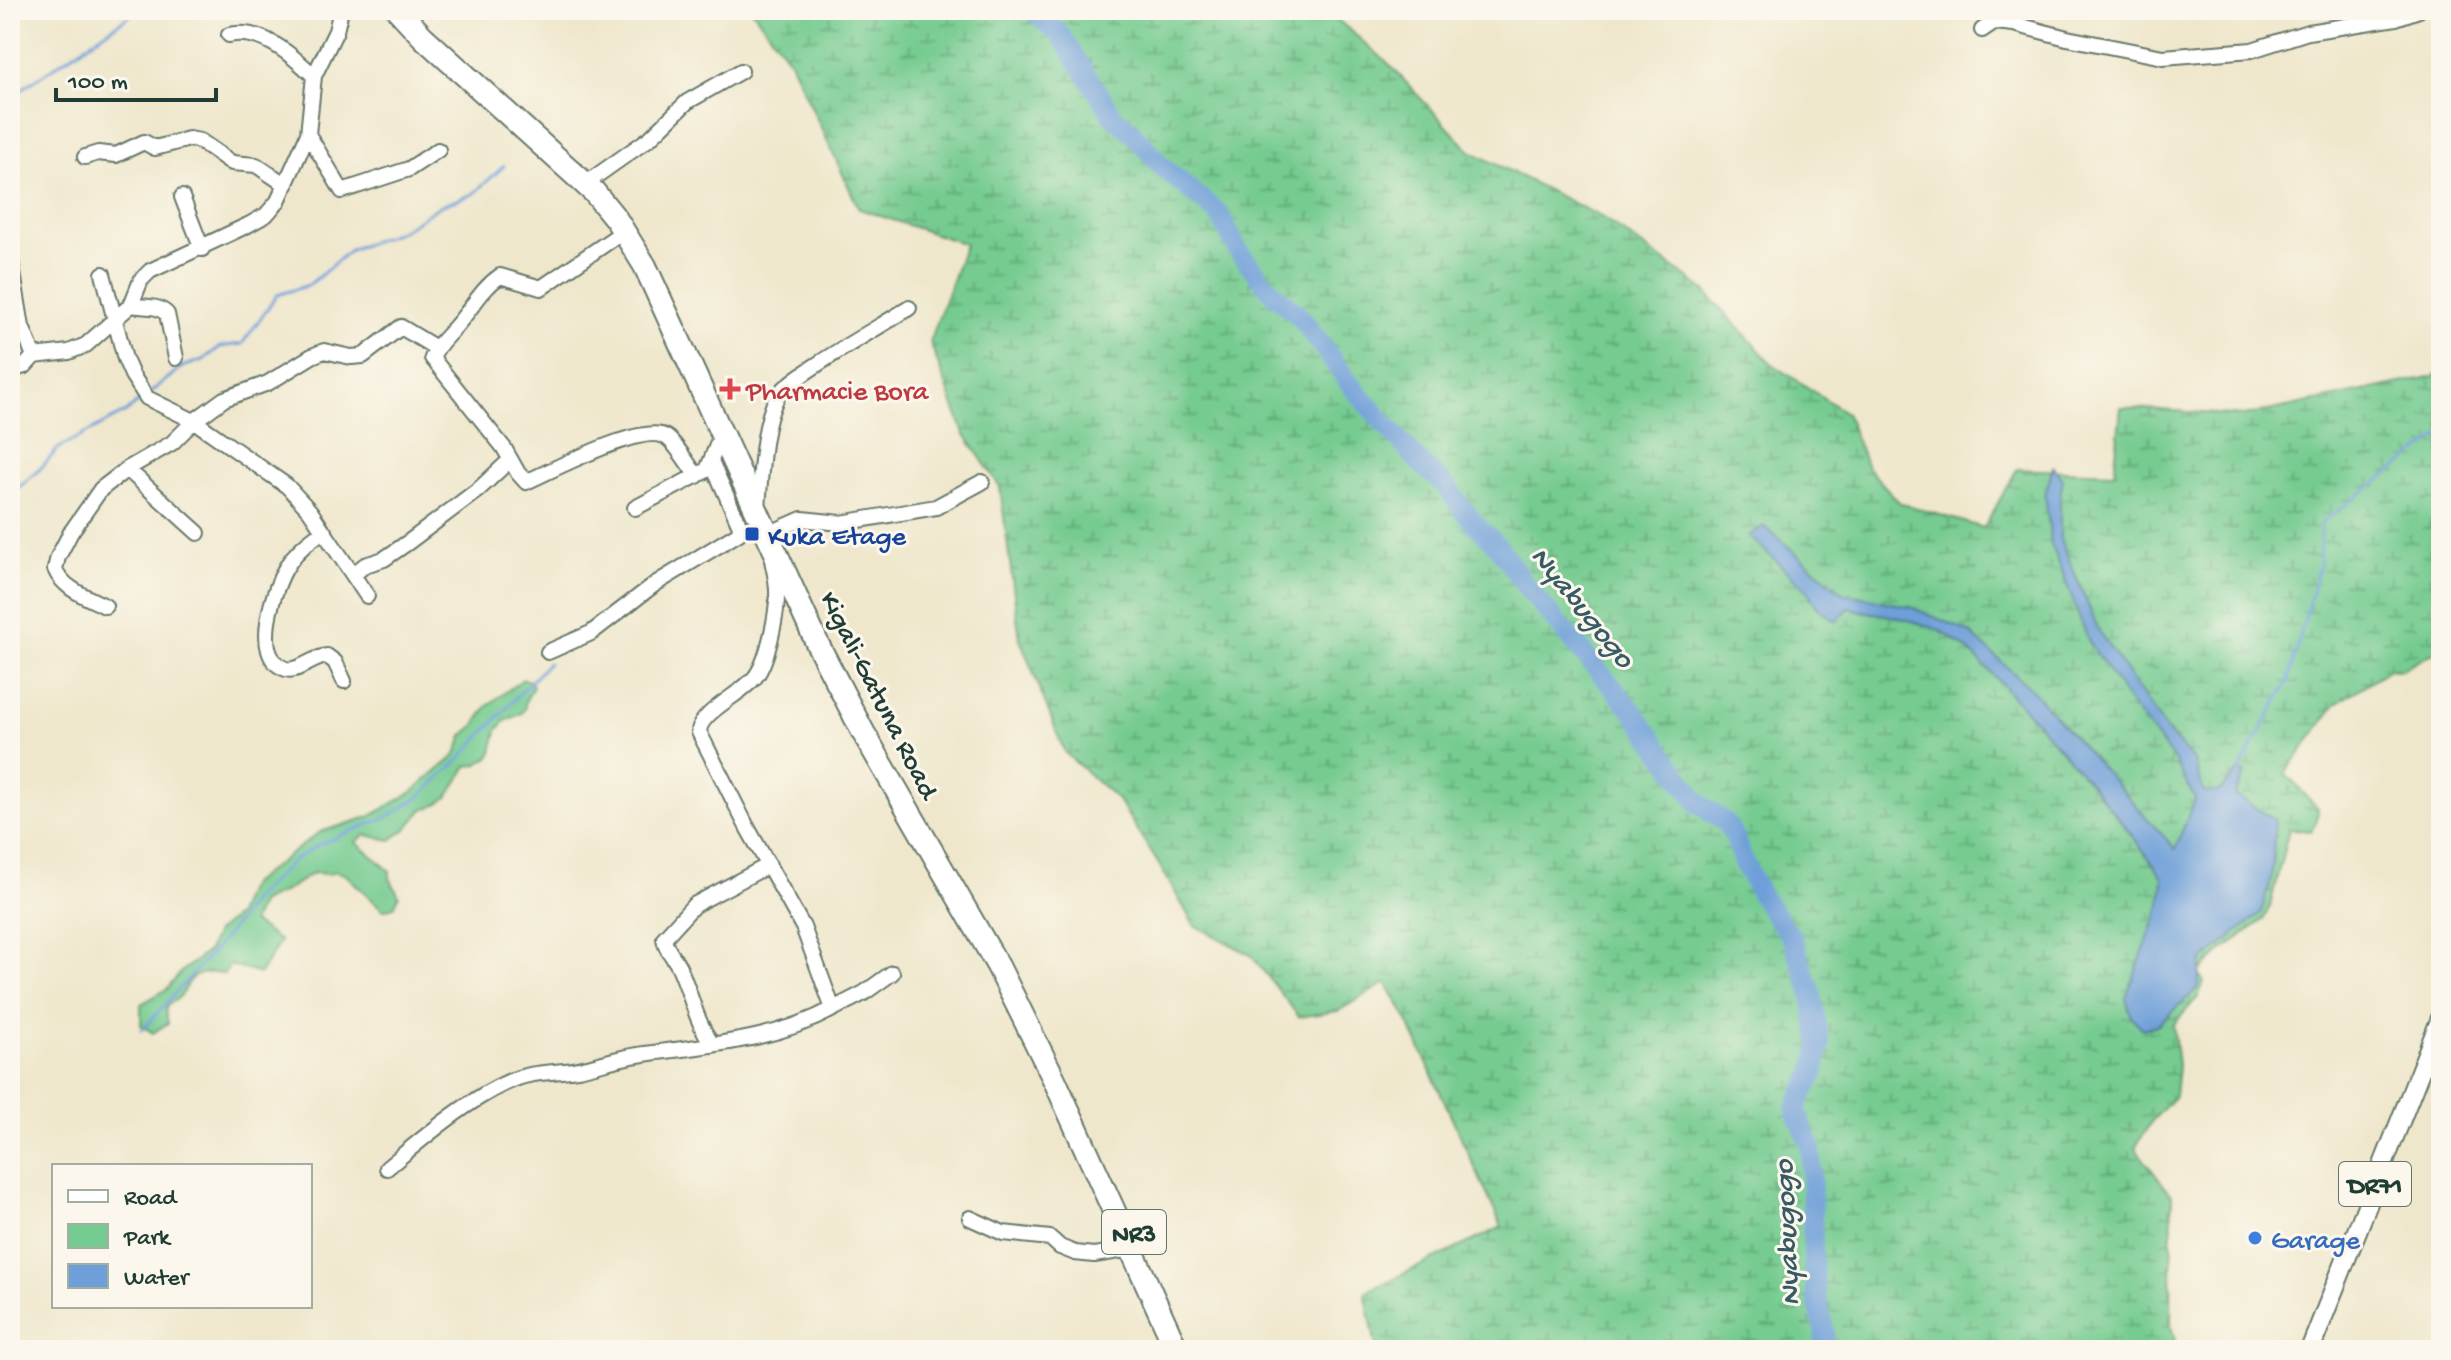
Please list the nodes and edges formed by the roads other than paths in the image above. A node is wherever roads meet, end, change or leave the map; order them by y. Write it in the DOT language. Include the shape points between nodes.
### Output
graph roads {
  1 [pos="341,10"];
  2 [pos="398,10"];
  3 [pos="2419,10"];
  4 [pos="2340,17"];
  5 [pos="1982,30"];
  6 [pos="229,35"];
  7 [pos="741,71"];
  8 [pos="314,76"];
  9 [pos="308,134"];
  10 [pos="438,150"];
  11 [pos="85,157"];
  12 [pos="585,184"];
  13 [pos="286,185"];
  14 [pos="182,197"];
  15 [pos="624,231"];
  16 [pos="202,249"];
  17 [pos="10,255"];
  18 [pos="103,274"];
  19 [pos="131,305"];
  20 [pos="909,308"];
  21 [pos="116,320"];
  22 [pos="436,348"];
  23 [pos="34,356"];
  24 [pos="176,358"];
  25 [pos="10,370"];
  26 [pos="194,421"];
  27 [pos="722,432"];
  28 [pos="510,460"];
  29 [pos="711,461"];
  30 [pos="127,469"];
  31 [pos="697,476"];
  32 [pos="982,482"];
  33 [pos="635,508"];
  34 [pos="757,511"];
  35 [pos="323,531"];
  36 [pos="198,533"];
  37 [pos="768,534"];
  38 [pos="353,575"];
  39 [pos="367,596"];
  40 [pos="105,606"];
  41 [pos="548,652"];
  42 [pos="344,681"];
  43 [pos="769,865"];
  44 [pos="892,973"];
  45 [pos="833,1009"];
  46 [pos="2441,1018"];
  47 [pos="713,1045"];
  48 [pos="1072,1117"];
  49 [pos="387,1168"];
  50 [pos="970,1218"];
  51 [pos="1132,1249"];
  52 [pos="1177,1350"];
  53 [pos="1189,1350"];
  54 [pos="2310,1350"];
  1 -- 8 [label="street"];
  2 -- 12 [label="highway, Kigali-Gatuna Road / NR3"];
  3 -- 4 [label="street" via="2396,18"];
  4 -- 5 [label="street" via="2252,50 2163,57 2014,24 1994,22"];
  6 -- 8 [label="street" via="251,35 286,50"];
  7 -- 12 [label="street" via="687,102 642,145"];
  8 -- 9 [label="street"];
  9 -- 10 [label="street" via="342,191 409,169"];
  9 -- 13 [label="street"];
  11 -- 13 [label="street" via="116,155 138,143 155,148 189,139 232,163 256,165"];
  12 -- 15 [label="highway, Kigali-Gatuna Road / NR3"];
  13 -- 16 [label="street" via="266,215"];
  14 -- 16 [label="street"];
  15 -- 22 [label="street" via="541,288 500,276"];
  15 -- 27 [label="highway, Kigali-Gatuna Road / NR3"];
  16 -- 19 [label="street" via="150,271"];
  17 -- 23 [label="street" via="22,327"];
  18 -- 21 [label="street"];
  19 -- 21 [label="street"];
  19 -- 24 [label="street" via="167,314"];
  20 -- 34 [label="street" via="794,380 777,397"];
  21 -- 23 [label="street" via="86,345"];
  21 -- 26 [label="street" via="125,359 147,398"];
  22 -- 26 [label="street" via="401,327 363,356 324,351 268,383 224,399"];
  22 -- 28 [label="street" via="432,358"];
  23 -- 25 [label="street" via="25,366"];
  26 -- 30 [label="street" via="172,443"];
  26 -- 35 [label="street" via="287,486"];
  27 -- 29 [label="street"];
  27 -- 34 [label="highway, Kigali-Gatuna Road / NR3"];
  28 -- 31 [label="street" via="526,482 605,446 662,435"];
  28 -- 38 [label="street" via="410,541"];
  29 -- 31 [label="street"];
  29 -- 41 [label="street" via="739,533 646,590 591,633"];
  30 -- 36 [label="street"];
  30 -- 40 [label="street" via="101,489 79,519 55,569 69,587"];
  31 -- 33 [label="street"];
  32 -- 37 [label="street" via="936,507 841,523 802,519"];
  34 -- 37 [label="highway, Kigali-Gatuna Road / NR3"];
  35 -- 38 [label="street"];
  35 -- 42 [label="street" via="280,579 267,645 286,669 327,656"];
  37 -- 43 [label="street" via="777,592 764,659 750,683 702,721 699,732"];
  37 -- 48 [label="highway, Kigali-Gatuna Road / NR3" via="863,732 998,966"];
  38 -- 39 [label="street"];
  43 -- 45 [label="street" via="803,927"];
  43 -- 47 [label="street" via="694,905 664,938"];
  44 -- 45 [label="street"];
  45 -- 47 [label="street" via="755,1038"];
  46 -- 54 [label="main road, DR71"];
  47 -- 49 [label="street" via="517,1078 452,1118"];
  48 -- 51 [label="highway, Kigali-Gatuna Road / NR3"];
  48 -- 53 [label="highway, Kigali-Gatuna Road / NR3" via="1112,1187"];
  50 -- 51 [label="street" via="1003,1233 1050,1238 1075,1253"];
  51 -- 52 [label="highway, Kigali-Gatuna Road / NR3"];
}
